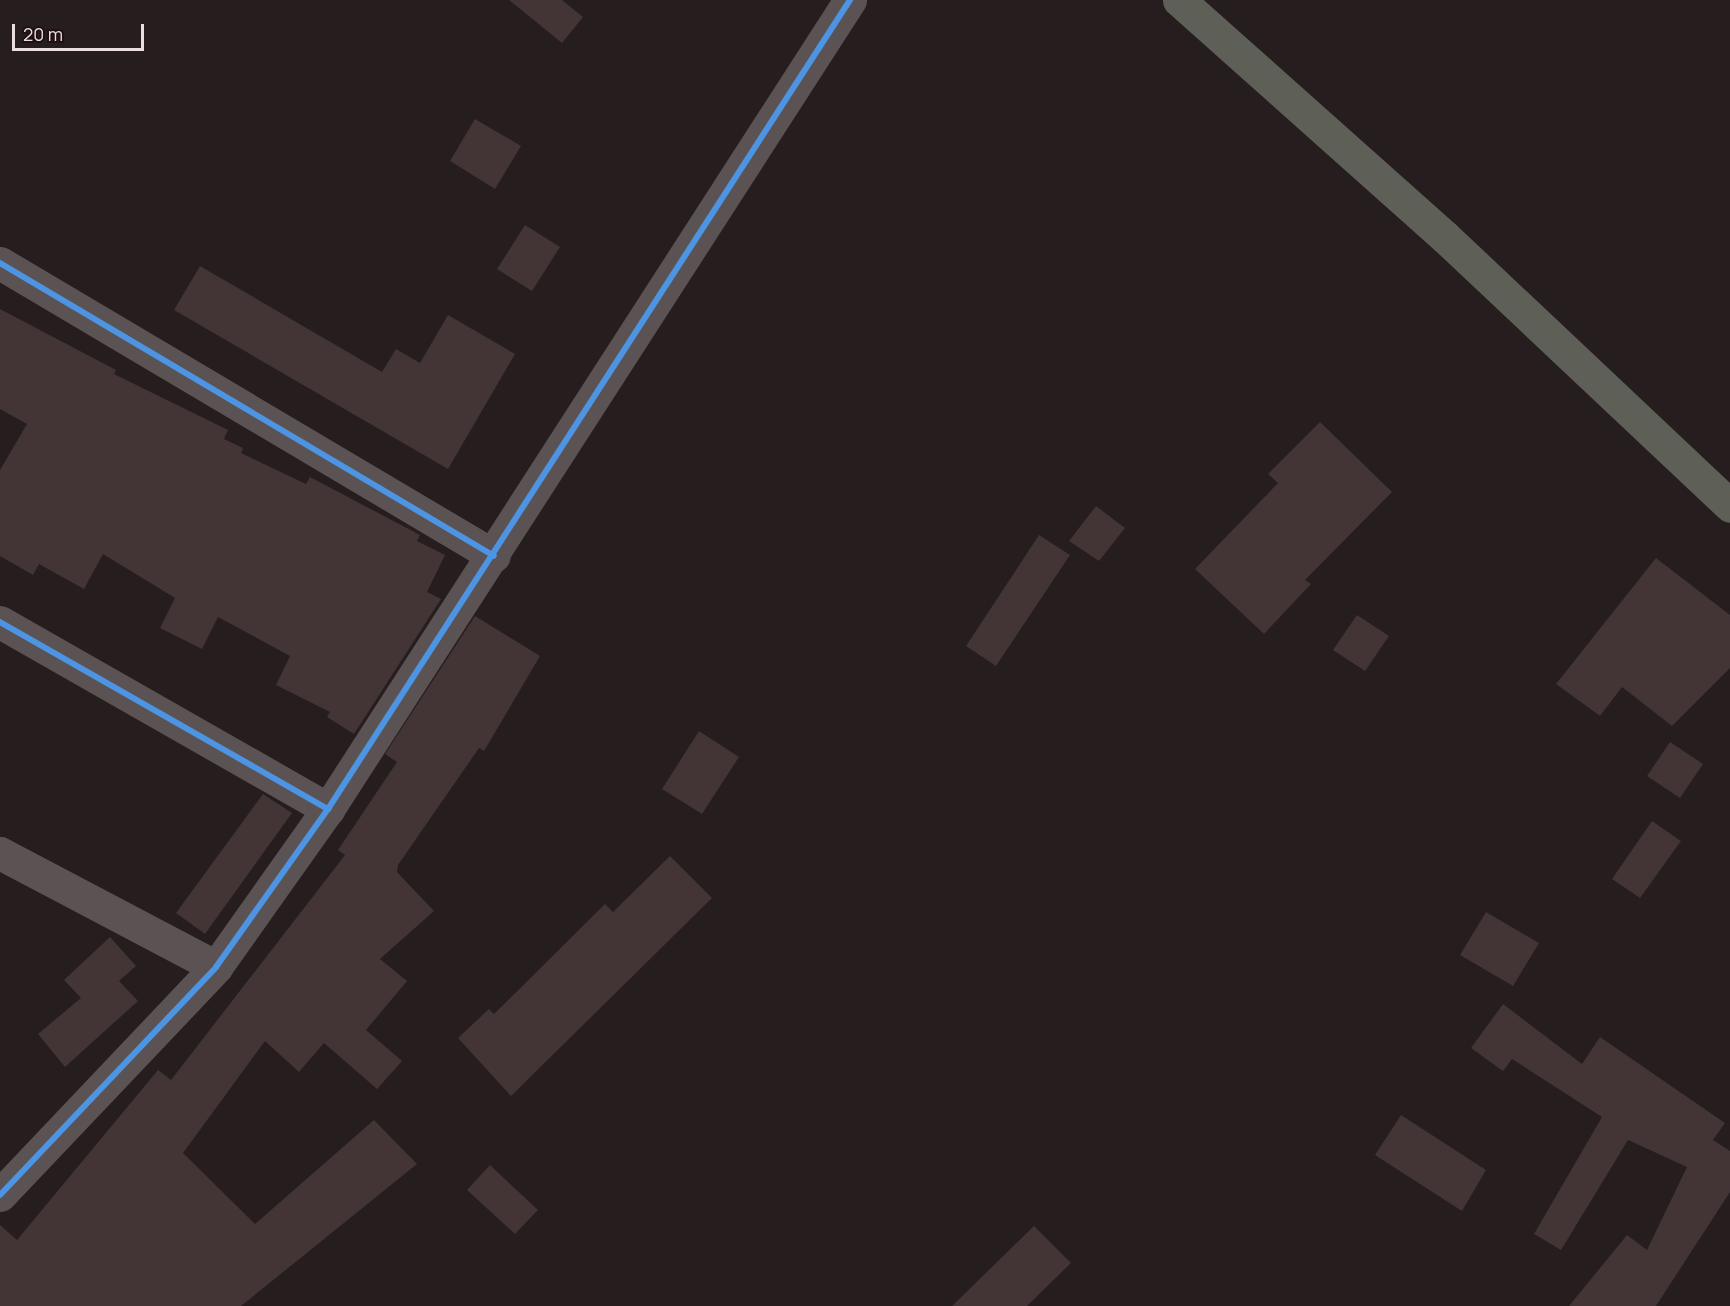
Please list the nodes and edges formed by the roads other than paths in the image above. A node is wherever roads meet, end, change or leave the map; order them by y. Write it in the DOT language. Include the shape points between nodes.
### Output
graph roads {
  1 [pos="850,0"];
  2 [pos="1179,0"];
  3 [pos="0,263"];
  4 [pos="1730,506"];
  5 [pos="494,556"];
  6 [pos="0,622"];
  7 [pos="328,809"];
  8 [pos="0,853"];
  9 [pos="216,967"];
  10 [pos="13,1164"];
  11 [pos="0,1195"];
  1 -- 5 [label="street"];
  2 -- 4 [label="highway" via="1445,237"];
  3 -- 5 [label="street"];
  5 -- 7 [label="street"];
  6 -- 7 [label="street"];
  7 -- 9 [label="street"];
  8 -- 9 [label="street"];
  9 -- 10 [label="street"];
  10 -- 11 [label="street"];
}
